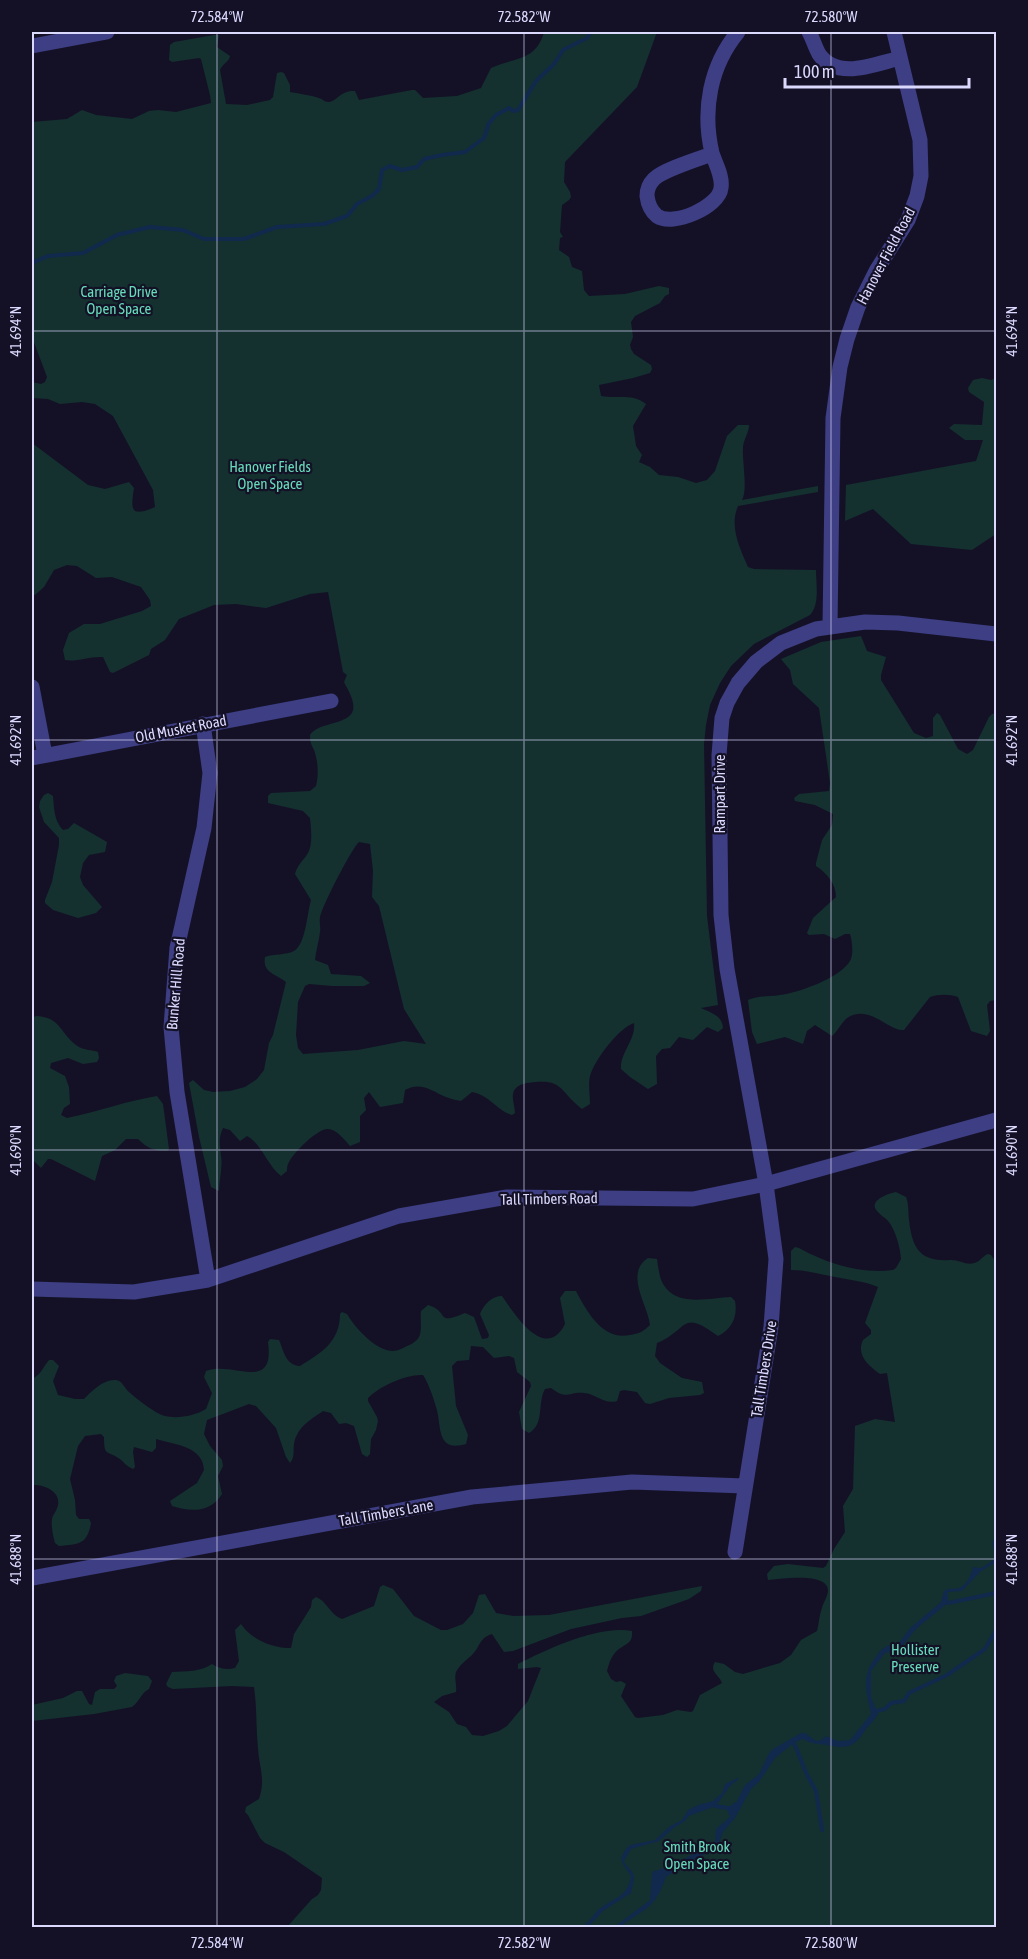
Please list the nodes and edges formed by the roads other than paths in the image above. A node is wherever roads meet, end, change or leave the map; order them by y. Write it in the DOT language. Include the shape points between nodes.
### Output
graph roads {
  1 [pos="107,32"];
  2 [pos="738,32"];
  3 [pos="809,32"];
  4 [pos="894,32"];
  5 [pos="32,46"];
  6 [pos="900,58"];
  7 [pos="712,154"];
  8 [pos="830,626"];
  9 [pos="996,634"];
  10 [pos="32,687"];
  11 [pos="331,701"];
  12 [pos="203,724"];
  13 [pos="38,757"];
  14 [pos="996,1120"];
  15 [pos="766,1184"];
  16 [pos="208,1280"];
  17 [pos="32,1289"];
  18 [pos="745,1486"];
  19 [pos="735,1552"];
  20 [pos="32,1578"];
  1 -- 5 [label="street"];
  2 -- 7 [label="street" via="723,53 710,88"];
  3 -- 6 [label="street" via="821,57 838,68"];
  4 -- 6 [label="street, Hanover Field Road"];
  6 -- 8 [label="street, Hanover Field Road" via="920,140 921,176 908,220 858,307 840,367 833,418"];
  7 -- 7 [label="street" via="722,182 716,201 673,220 653,212 647,191 654,179"];
  8 -- 9 [label="street, Rampart Drive" via="898,623"];
  8 -- 15 [label="street, Rampart Drive" via="781,643 756,662 727,703 720,729 724,947"];
  10 -- 13 [label="street"];
  11 -- 12 [label="street, Old Musket Road"];
  12 -- 13 [label="street, Old Musket Road"];
  12 -- 16 [label="street, Bunker Hill Road" via="210,773 204,828 177,948 171,1027 177,1092"];
  14 -- 15 [label="street, Tall Timbers Road"];
  15 -- 16 [label="street, Tall Timbers Road" via="693,1199 507,1197 399,1216"];
  15 -- 18 [label="street, Tall Timbers Drive" via="776,1259 771,1327"];
  16 -- 17 [label="street, Tall Timbers Road" via="134,1293"];
  18 -- 19 [label="street, Tall Timbers Drive"];
  18 -- 20 [label="street, Tall Timbers Lane" via="632,1482 472,1497"];
}
